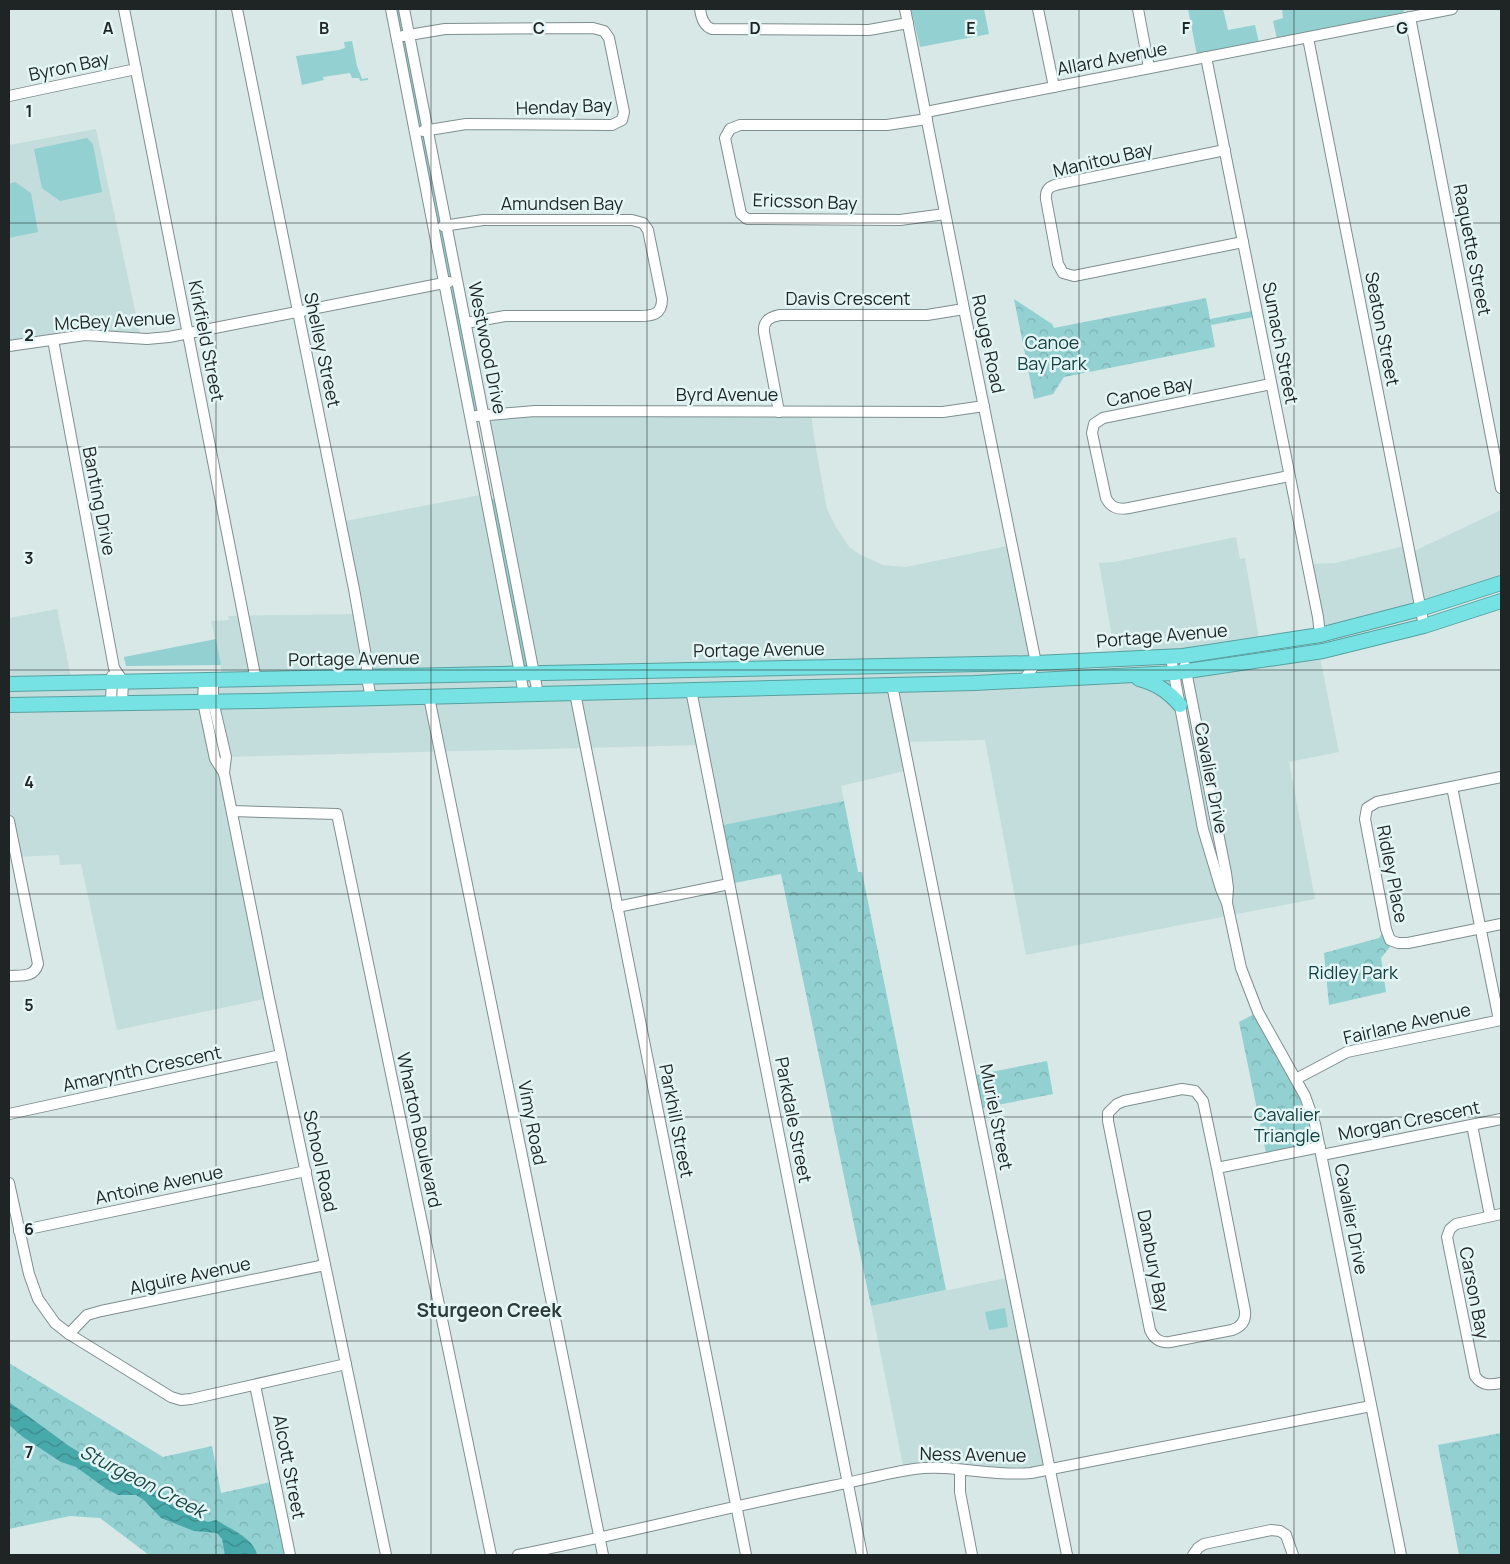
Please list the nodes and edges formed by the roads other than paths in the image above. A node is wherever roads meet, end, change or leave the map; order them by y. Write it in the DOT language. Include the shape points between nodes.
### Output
graph roads {
  1 [pos="124,9"];
  2 [pos="237,9"];
  3 [pos="391,9"];
  4 [pos="404,9"];
  5 [pos="700,9"];
  6 [pos="905,9"];
  7 [pos="1038,9"];
  8 [pos="1138,9"];
  9 [pos="1452,9"];
  10 [pos="1410,17"];
  11 [pos="908,23"];
  12 [pos="409,35"];
  13 [pos="396,38"];
  14 [pos="1308,38"];
  15 [pos="1206,57"];
  16 [pos="1149,68"];
  17 [pos="136,69"];
  18 [pos="1054,87"];
  19 [pos="9,96"];
  20 [pos="926,116"];
  21 [pos="429,130"];
  22 [pos="415,133"];
  23 [pos="1225,150"];
  24 [pos="945,214"];
  25 [pos="448,225"];
  26 [pos="434,228"];
  27 [pos="1243,242"];
  28 [pos="458,280"];
  29 [pos="444,283"];
  30 [pos="964,309"];
  31 [pos="297,312"];
  32 [pos="466,323"];
  33 [pos="188,333"];
  34 [pos="53,340"];
  35 [pos="9,346"];
  36 [pos="1271,384"];
  37 [pos="984,406"];
  38 [pos="779,412"];
  39 [pos="470,416"];
  40 [pos="483,416"];
  41 [pos="1289,476"];
  42 [pos="1501,488"];
  43 [pos="1501,583"];
  44 [pos="1501,600"];
  45 [pos="1420,610"];
  46 [pos="1424,626"];
  47 [pos="1320,635"];
  48 [pos="1177,657"];
  49 [pos="1058,662"];
  50 [pos="1036,663"];
  51 [pos="1180,673"];
  52 [pos="528,674"];
  53 [pos="1126,676"];
  54 [pos="116,677"];
  55 [pos="367,678"];
  56 [pos="256,680"];
  57 [pos="208,681"];
  58 [pos="1030,681"];
  59 [pos="9,684"];
  60 [pos="892,685"];
  61 [pos="691,690"];
  62 [pos="575,693"];
  63 [pos="531,694"];
  64 [pos="429,697"];
  65 [pos="371,698"];
  66 [pos="208,702"];
  67 [pos="116,703"];
  68 [pos="9,705"];
  69 [pos="1180,705"];
  70 [pos="1501,777"];
  71 [pos="1452,787"];
  72 [pos="232,811"];
  73 [pos="9,820"];
  74 [pos="730,884"];
  75 [pos="1227,903"];
  76 [pos="618,908"];
  77 [pos="1501,924"];
  78 [pos="1481,928"];
  79 [pos="9,976"];
  80 [pos="1500,1020"];
  81 [pos="281,1055"];
  82 [pos="1296,1079"];
  83 [pos="9,1114"];
  84 [pos="1501,1119"];
  85 [pos="1472,1125"];
  86 [pos="1321,1151"];
  87 [pos="1216,1168"];
  88 [pos="306,1172"];
  89 [pos="9,1183"];
  90 [pos="1501,1214"];
  91 [pos="1490,1216"];
  92 [pos="19,1230"];
  93 [pos="325,1265"];
  94 [pos="69,1334"];
  95 [pos="346,1364"];
  96 [pos="1501,1383"];
  97 [pos="255,1385"];
  98 [pos="1371,1406"];
  99 [pos="1050,1469"];
  100 [pos="960,1470"];
  101 [pos="848,1483"];
  102 [pos="737,1505"];
  103 [pos="600,1539"];
  104 [pos="290,1555"];
  105 [pos="386,1555"];
  106 [pos="491,1555"];
  107 [pos="518,1555"];
  108 [pos="603,1555"];
  109 [pos="746,1555"];
  110 [pos="862,1555"];
  111 [pos="972,1555"];
  112 [pos="1067,1555"];
  113 [pos="1193,1555"];
  114 [pos="1292,1555"];
  115 [pos="1401,1555"];
  1 -- 17 [label="street, Kirkfield Street"];
  2 -- 31 [label="street, Shelley Street"];
  3 -- 13 [label="street, Westwood Drive"];
  4 -- 12 [label="street, Westwood Drive"];
  5 -- 11 [label="street" via="702,21 712,29 861,30"];
  6 -- 11 [label="street, Rouge Road"];
  7 -- 18 [label="street"];
  8 -- 16 [label="street"];
  9 -- 10 [label="street, Allard Avenue"];
  10 -- 14 [label="street, Allard Avenue"];
  10 -- 42 [label="street, Raquette Street"];
  11 -- 20 [label="street, Rouge Road"];
  12 -- 13 [label="street, Henday Bay"];
  12 -- 21 [label="street, Westwood Drive"];
  12 -- 21 [label="street, Henday Bay" via="445,29 604,31 609,38 624,108 623,119 612,125 466,124"];
  13 -- 22 [label="street, Westwood Drive"];
  14 -- 15 [label="street, Allard Avenue"];
  14 -- 45 [label="street, Seaton Street"];
  15 -- 16 [label="street, Allard Avenue"];
  15 -- 23 [label="street, Sumach Street"];
  16 -- 18 [label="street, Allard Avenue"];
  17 -- 19 [label="street, Byron Bay"];
  17 -- 33 [label="street, Kirkfield Street"];
  18 -- 20 [label="street, Allard Avenue"];
  20 -- 24 [label="street, Rouge Road"];
  20 -- 24 [label="street, Ericsson Bay" via="886,125 740,125 727,131 726,140 741,214 747,219 900,220"];
  21 -- 22 [label="street, Henday Bay"];
  21 -- 25 [label="street, Westwood Drive"];
  22 -- 26 [label="street, Westwood Drive"];
  23 -- 27 [label="street, Sumach Street"];
  23 -- 27 [label="street, Manitou Bay" via="1049,188 1046,199 1058,264 1063,273 1074,276"];
  24 -- 30 [label="street, Rouge Road"];
  25 -- 26 [label="street, Amundsen Bay"];
  25 -- 28 [label="street, Westwood Drive"];
  25 -- 32 [label="street, Amundsen Bay" via="483,220 639,221 648,230 662,299 659,311 650,316 505,316"];
  26 -- 29 [label="street, Westwood Drive"];
  27 -- 36 [label="street, Sumach Street"];
  28 -- 29 [label="street, McBey Avenue"];
  28 -- 32 [label="street, Westwood Drive"];
  29 -- 31 [label="street, McBey Avenue"];
  29 -- 39 [label="street, Westwood Drive"];
  30 -- 37 [label="street, Rouge Road"];
  30 -- 38 [label="street, Davis Crescent" via="927,315 771,317 765,323 764,332"];
  31 -- 33 [label="street, McBey Avenue"];
  31 -- 55 [label="street, Shelley Street" via="355,598"];
  32 -- 40 [label="street, Westwood Drive"];
  33 -- 34 [label="street, McBey Avenue" via="154,338 92,335"];
  33 -- 56 [label="street, Kirkfield Street"];
  34 -- 35 [label="street, McBey Avenue"];
  34 -- 54 [label="street, Banting Drive"];
  36 -- 41 [label="street, Sumach Street"];
  36 -- 41 [label="street, Canoe Bay" via="1103,418 1094,424 1092,433 1106,498 1118,509"];
  37 -- 38 [label="street, Byrd Avenue" via="944,412"];
  37 -- 50 [label="street, Rouge Road"];
  38 -- 40 [label="street, Byrd Avenue" via="536,411"];
  39 -- 40 [label="street, Byrd Avenue"];
  39 -- 52 [label="street, Westwood Drive"];
  40 -- 52 [label="street, Westwood Drive"];
  41 -- 47 [label="street, Sumach Street"];
  43 -- 45 [label="highway, Portage Avenue"];
  44 -- 46 [label="highway, Portage Avenue"];
  45 -- 46 [label="street, Seaton Street"];
  45 -- 47 [label="highway, Portage Avenue"];
  46 -- 51 [label="highway, Portage Avenue" via="1323,651"];
  47 -- 48 [label="highway, Portage Avenue"];
  48 -- 49 [label="highway, Portage Avenue"];
  48 -- 51 [label="street, Cavalier Drive"];
  49 -- 50 [label="highway, Portage Avenue"];
  49 -- 58 [label="highway"];
  50 -- 52 [label="highway, Portage Avenue"];
  50 -- 58 [label="street"];
  51 -- 53 [label="highway, Portage Avenue"];
  51 -- 69 [label="street, Cavalier Drive"];
  51 -- 75 [label="street, Cavalier Drive" via="1226,873"];
  52 -- 55 [label="highway, Portage Avenue"];
  52 -- 63 [label="street, Westwood Drive"];
  53 -- 58 [label="highway, Portage Avenue"];
  53 -- 69 [label="highway" via="1154,683 1171,694"];
  54 -- 57 [label="highway, Portage Avenue"];
  54 -- 59 [label="highway, Portage Avenue"];
  54 -- 67 [label="street, Banting Drive"];
  55 -- 56 [label="highway, Portage Avenue"];
  55 -- 65 [label="street, Shelley Street"];
  56 -- 57 [label="highway, Portage Avenue"];
  57 -- 66 [label="street, School Road"];
  58 -- 60 [label="highway, Portage Avenue"];
  60 -- 61 [label="highway, Portage Avenue"];
  60 -- 99 [label="street, Muriel Street"];
  61 -- 62 [label="highway, Portage Avenue"];
  61 -- 74 [label="street, Parkdale Street"];
  62 -- 63 [label="highway, Portage Avenue"];
  62 -- 76 [label="street, Parkhill Street"];
  63 -- 64 [label="highway, Portage Avenue"];
  64 -- 65 [label="highway, Portage Avenue"];
  64 -- 103 [label="street, Vimy Road"];
  65 -- 66 [label="highway, Portage Avenue"];
  66 -- 67 [label="highway, Portage Avenue"];
  66 -- 72 [label="street, School Road" via="216,759 224,773"];
  67 -- 68 [label="highway, Portage Avenue"];
  69 -- 75 [label="street, Cavalier Drive" via="1203,829"];
  70 -- 71 [label="street, Ridley Place"];
  71 -- 78 [label="street"];
  71 -- 78 [label="street, Ridley Place" via="1377,802 1367,808 1366,825 1386,929 1390,940 1402,944"];
  72 -- 81 [label="street, School Road"];
  72 -- 106 [label="street, Wharton Boulevard" via="337,814"];
  73 -- 79 [label="street" via="38,964 27,976"];
  74 -- 76 [label="street"];
  74 -- 101 [label="street, Parkdale Street"];
  75 -- 82 [label="street, Cavalier Drive" via="1245,980 1258,1012"];
  76 -- 102 [label="street, Parkhill Street"];
  77 -- 78 [label="street, Ridley Place"];
  78 -- 80 [label="street"];
  80 -- 82 [label="street, Fairlane Avenue" via="1347,1052"];
  81 -- 83 [label="street, Amarynth Crescent"];
  81 -- 88 [label="street, School Road"];
  82 -- 86 [label="street, Cavalier Drive" via="1311,1111"];
  84 -- 85 [label="street, Morgan Crescent"];
  85 -- 86 [label="street, Morgan Crescent"];
  85 -- 91 [label="street"];
  86 -- 87 [label="street"];
  86 -- 98 [label="street, Cavalier Drive"];
  87 -- 87 [label="street, Danbury Bay" via="1245,1311 1244,1321 1232,1330 1161,1342 1150,1330 1108,1113 1124,1101 1182,1089 1195,1091 1203,1102"];
  88 -- 92 [label="street, Antoine Avenue"];
  88 -- 93 [label="street, School Road"];
  89 -- 92 [label="street"];
  90 -- 91 [label="street, Carson Bay"];
  91 -- 96 [label="street, Carson Bay" via="1456,1224 1448,1232 1447,1241 1475,1376 1483,1384"];
  92 -- 94 [label="street" via="38,1299"];
  93 -- 94 [label="street, Alguire Avenue" via="101,1311 87,1315"];
  93 -- 95 [label="street, School Road"];
  94 -- 97 [label="street" via="171,1398 181,1400"];
  95 -- 97 [label="street"];
  95 -- 105 [label="street, School Road"];
  97 -- 104 [label="street, Alcott Street"];
  98 -- 99 [label="street, Ness Avenue"];
  98 -- 115 [label="street, Cavalier Drive"];
  99 -- 100 [label="street, Ness Avenue" via="1018,1474"];
  99 -- 112 [label="street, Muriel Street"];
  100 -- 101 [label="street, Ness Avenue" via="920,1468"];
  100 -- 111 [label="street" via="960,1492"];
  101 -- 102 [label="street, Ness Avenue"];
  101 -- 110 [label="street, Parkdale Street"];
  102 -- 103 [label="street, Ness Avenue"];
  102 -- 109 [label="street, Parkhill Street"];
  103 -- 107 [label="street, Ness Avenue"];
  103 -- 108 [label="street, Vimy Road"];
  113 -- 114 [label="street" via="1204,1544 1271,1530 1286,1534"];
}
